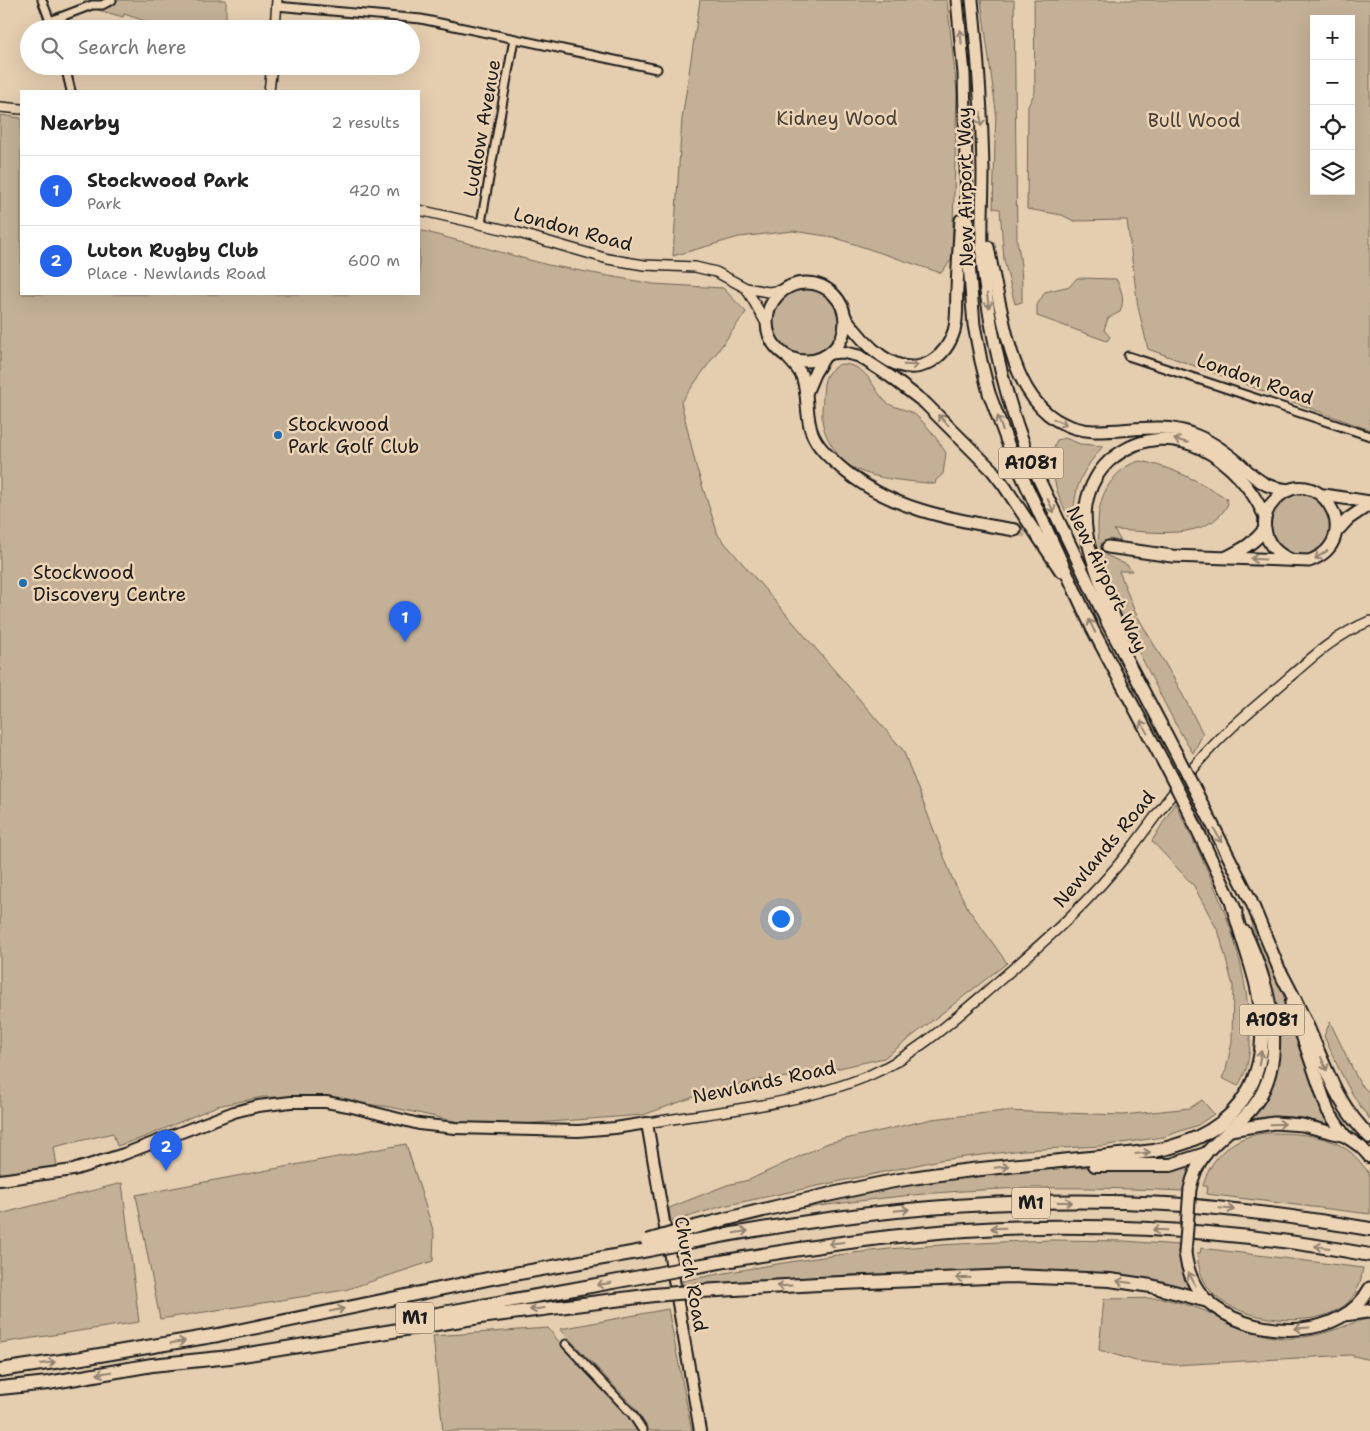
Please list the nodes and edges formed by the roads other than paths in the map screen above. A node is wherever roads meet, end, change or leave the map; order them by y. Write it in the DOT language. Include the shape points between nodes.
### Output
graph roads {
  1 [pos="42,0"];
  2 [pos="112,0"];
  3 [pos="957,0"];
  4 [pos="972,0"];
  5 [pos="276,3"];
  6 [pos="50,20"];
  7 [pos="53,20"];
  8 [pos="275,20"];
  9 [pos="514,39"];
  10 [pos="657,69"];
  11 [pos="67,75"];
  12 [pos="271,75"];
  13 [pos="71,90"];
  14 [pos="269,90"];
  15 [pos="0,107"];
  16 [pos="20,109"];
  17 [pos="966,163"];
  18 [pos="420,210"];
  19 [pos="983,218"];
  20 [pos="481,223"];
  21 [pos="746,288"];
  22 [pos="783,290"];
  23 [pos="845,317"];
  24 [pos="766,323"];
  25 [pos="828,355"];
  26 [pos="1128,356"];
  27 [pos="788,358"];
  28 [pos="806,393"];
  29 [pos="1370,436"];
  30 [pos="1289,490"];
  31 [pos="1324,495"];
  32 [pos="1370,503"];
  33 [pos="1265,523"];
  34 [pos="1015,530"];
  35 [pos="1338,530"];
  36 [pos="1108,547"];
  37 [pos="1226,557"];
  38 [pos="1291,560"];
  39 [pos="1077,595"];
  40 [pos="1370,621"];
  41 [pos="1142,688"];
  42 [pos="1232,902"];
  43 [pos="1281,973"];
  44 [pos="647,1123"];
  45 [pos="1230,1130"];
  46 [pos="1345,1136"];
  47 [pos="1370,1137"];
  48 [pos="1205,1154"];
  49 [pos="1370,1156"];
  50 [pos="1042,1163"];
  51 [pos="0,1180"];
  52 [pos="1370,1229"];
  53 [pos="692,1235"];
  54 [pos="1370,1255"];
  55 [pos="1370,1288"];
  56 [pos="1208,1301"];
  57 [pos="1370,1311"];
  58 [pos="1348,1314"];
  59 [pos="566,1344"];
  60 [pos="178,1362"];
  61 [pos="0,1370"];
  62 [pos="0,1388"];
  63 [pos="643,1431"];
  64 [pos="700,1431"];
  1 -- 6 [label="street"];
  2 -- 7 [label="street"];
  17 -- 3 [label="main road, New Airport Way / A1081, one-way" via="964,74"];
  4 -- 19 [label="main road, New Airport Way / A1081, one-way" via="979,70"];
  5 -- 8 [label="street"];
  5 -- 9 [label="street, Ludlow Avenue" via="421,18"];
  9 -- 10 [label="street, Ludlow Avenue"];
  9 -- 20 [label="street, Ludlow Avenue"];
  11 -- 13 [label="street"];
  12 -- 14 [label="street"];
  15 -- 16 [label="street"];
  23 -- 17 [label="main road, A1081, one-way" via="868,345 897,364 916,366 928,363 945,349 956,318"];
  39 -- 17 [label="main road, New Airport Way / A1081, one-way" via="1011,452 980,361 970,285"];
  18 -- 20 [label="street, London Road"];
  19 -- 30 [label="main road, A1081, one-way" via="1007,337 1018,373 1040,408 1053,419 1081,430 1156,428 1192,433 1228,454 1266,485"];
  19 -- 41 [label="main road, New Airport Way / A1081, one-way" via="983,268 994,344 1024,446 1108,624"];
  20 -- 21 [label="street, London Road" via="630,264 706,269"];
  21 -- 22 [label="street, London Road" via="768,292"];
  21 -- 24 [label="street"];
  22 -- 23 [label="main road" via="793,285 816,284 835,296"];
  22 -- 24 [label="main road" via="768,310"];
  23 -- 25 [label="main road" via="842,337"];
  24 -- 27 [label="main road" via="772,344"];
  25 -- 27 [label="main road" via="813,361"];
  25 -- 28 [label="main road" via="814,374"];
  39 -- 25 [label="main road, A1081, one-way" via="1006,487 925,403 859,356 842,352"];
  26 -- 29 [label="street, London Road"];
  27 -- 28 [label="main road" via="802,376"];
  28 -- 34 [label="main road" via="812,433 827,456 862,484 928,514"];
  30 -- 31 [label="main road" via="1307,488"];
  30 -- 33 [label="main road" via="1270,506"];
  31 -- 32 [label="main road"];
  31 -- 35 [label="main road" via="1336,511"];
  32 -- 35 [label="main road"];
  33 -- 37 [label="main road" via="1258,538 1248,547"];
  33 -- 38 [label="main road" via="1270,545"];
  33 -- 41 [label="main road, A1081, one-way" via="1254,495 1235,474 1218,458 1185,442 1153,439 1136,444 1121,451 1099,473 1091,486 1086,505 1090,550"];
  35 -- 38 [label="main road, one-way" via="1331,547 1317,558"];
  36 -- 37 [label="main road" via="1172,556"];
  38 -- 37 [label="main road, one-way"];
  42 -- 39 [label="main road, New Airport Way / A1081, one-way, bridge"];
  40 -- 44 [label="street, Newlands Road" via="1325,646 1227,732 1194,766 1109,876 1069,920 975,1001 904,1056 872,1074 828,1089"];
  41 -- 43 [label="main road, New Airport Way / A1081, one-way, bridge" via="1251,902"];
  42 -- 45 [label="main road, New Airport Way / A1081" via="1262,975 1274,1041 1272,1064 1262,1094"];
  50 -- 42 [label="highway, one-way" via="1126,1155 1189,1142 1217,1126 1244,1099 1260,1058 1261,1013"];
  43 -- 46 [label="main road, New Airport Way / A1081" via="1328,1111"];
  43 -- 47 [label="highway, one-way" via="1299,1006 1337,1095"];
  44 -- 51 [label="main road, Newlands Road" via="578,1131 455,1128 418,1124 333,1103 291,1102 234,1112 73,1170"];
  44 -- 64 [label="main road, Church Road"];
  45 -- 46 [label="main road, one-way" via="1288,1124"];
  45 -- 48 [label="main road, New Airport Way"];
  46 -- 49 [label="main road"];
  48 -- 50 [label="highway" via="1179,1164 1161,1166"];
  56 -- 48 [label="main road, New Airport Way, one-way, bridge" via="1190,1278 1185,1254 1190,1189"];
  53 -- 50 [label="highway, one-way" via="786,1204 894,1181"];
  53 -- 52 [label="highway, M1, one-way" via="906,1210 1064,1202 1166,1204 1236,1210"];
  61 -- 53 [label="highway, M1, one-way, bridge" via="218,1335 496,1277 555,1260 647,1246"];
  54 -- 60 [label="highway, M1, one-way, bridge" via="1242,1236 1169,1231 1061,1227 918,1234 804,1247"];
  55 -- 58 [label="main road" via="1359,1305"];
  58 -- 56 [label="main road, New Airport Way, one-way" via="1317,1327 1278,1328 1241,1320"];
  56 -- 60 [label="highway, one-way, bridge" via="1151,1286 1110,1280 1012,1276 818,1284 654,1295"];
  57 -- 58 [label="highway"];
  59 -- 63 [label="street" via="632,1414"];
  60 -- 62 [label="highway, M1, one-way"];
}
